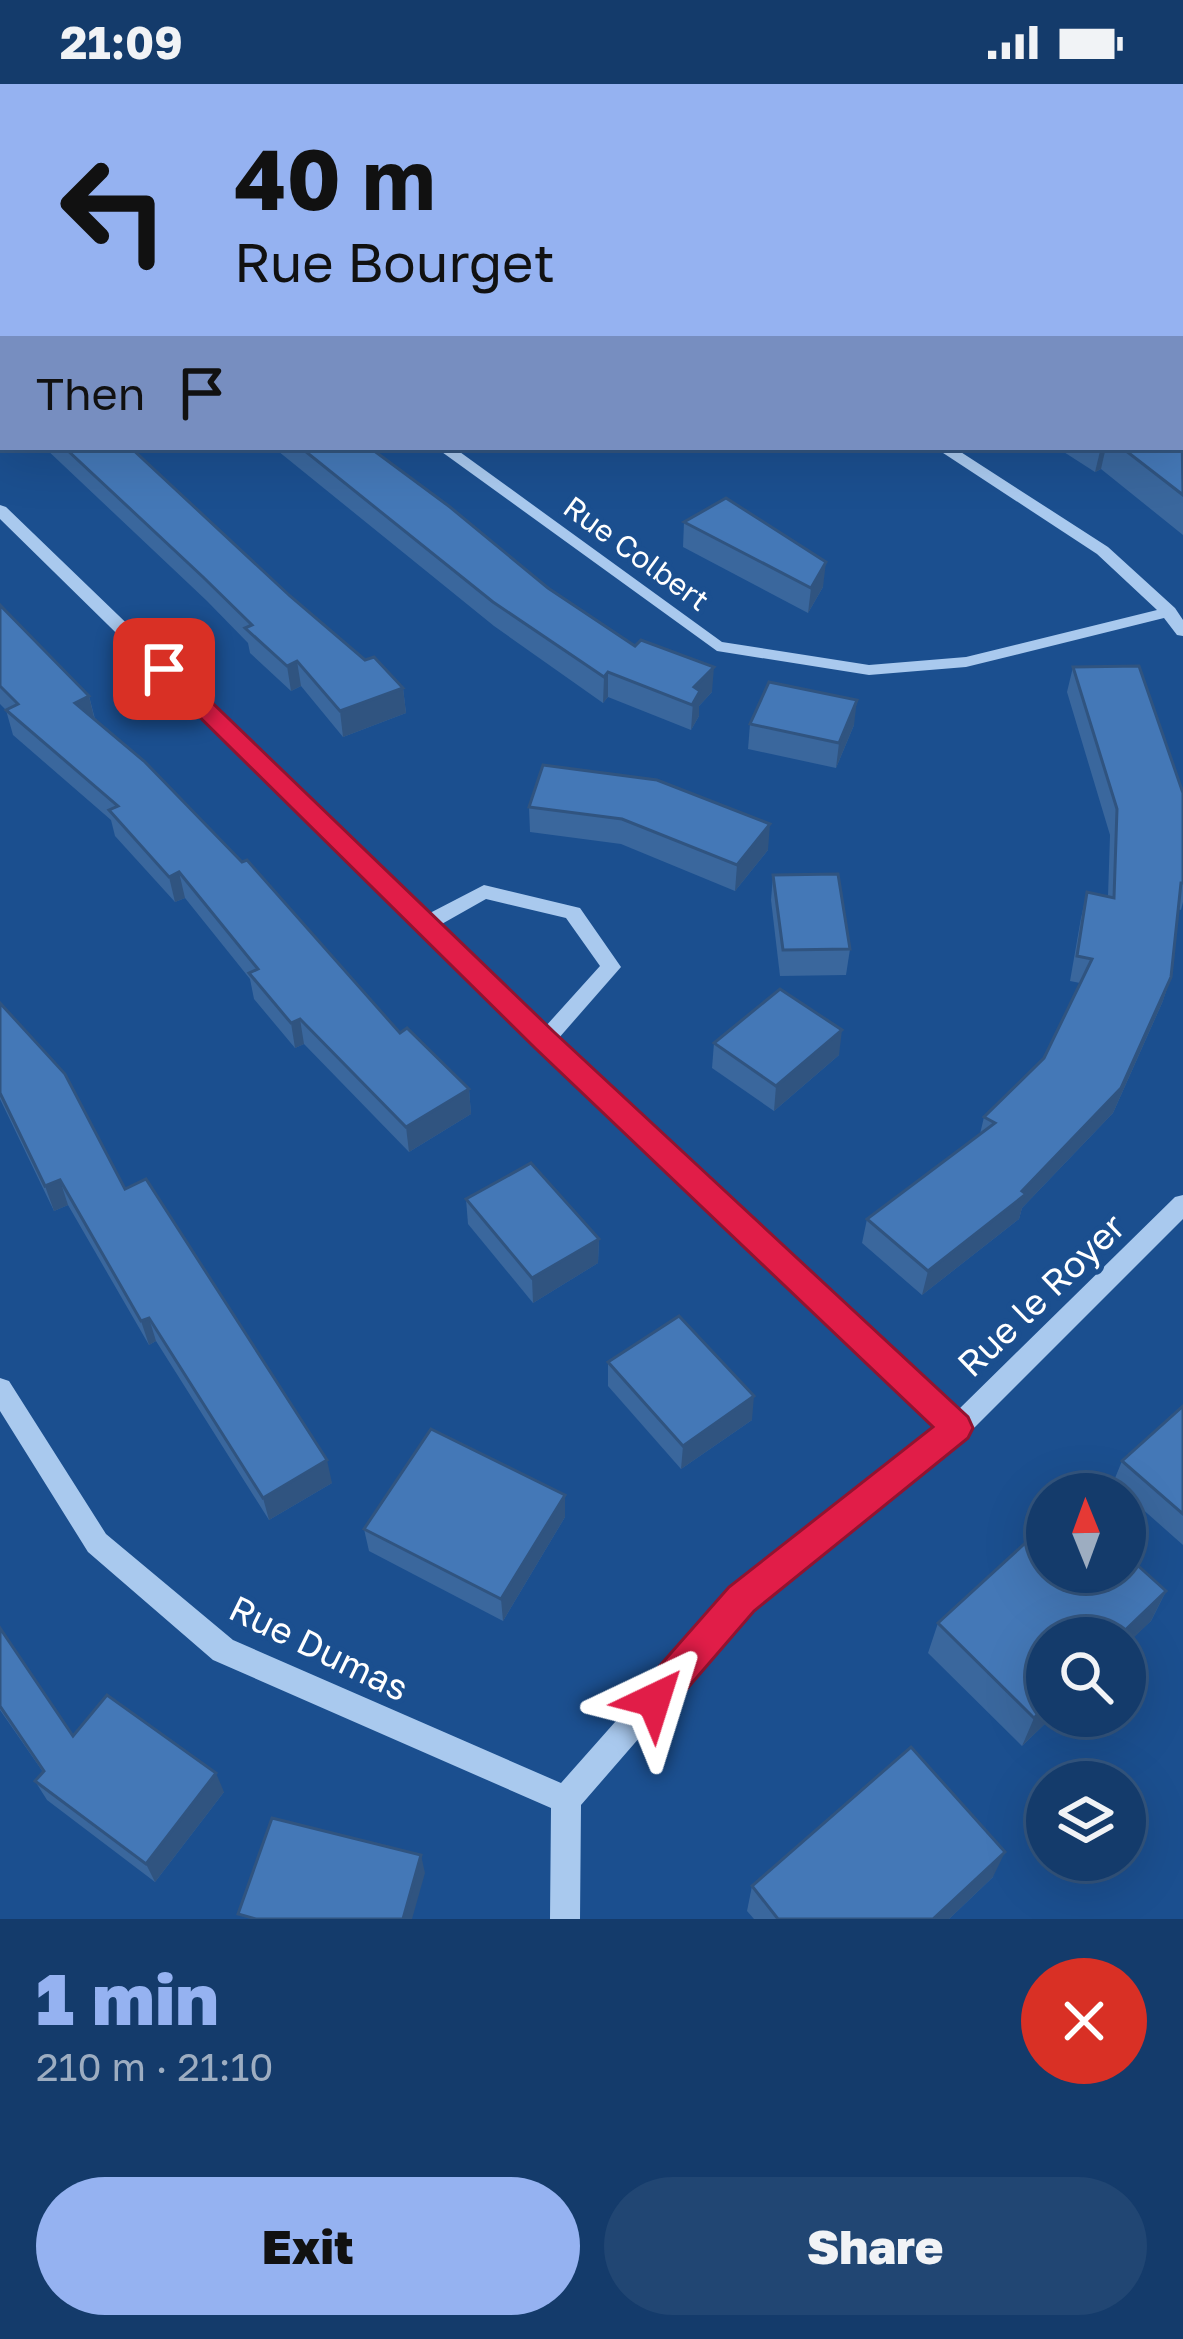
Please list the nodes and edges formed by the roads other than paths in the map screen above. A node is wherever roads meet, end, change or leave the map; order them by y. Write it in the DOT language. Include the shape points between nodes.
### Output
graph roads {
  1 [pos="447,450"];
  2 [pos="947,450"];
  3 [pos="0,510"];
  4 [pos="1169,612"];
  5 [pos="1183,631"];
  6 [pos="426,924"];
  7 [pos="545,1040"];
  8 [pos="1183,1204"];
  9 [pos="0,1389"];
  10 [pos="957,1428"];
  11 [pos="566,1800"];
  12 [pos="565,1919"];
  1 -- 4 [label="street, Rue Colbert" via="717,646 869,670 966,662"];
  2 -- 4 [label="street" via="1089,541"];
  3 -- 6 [label="street"];
  4 -- 5 [label="street"];
  6 -- 7 [label="street"];
  6 -- 7 [label="street" via="484,892 573,913 611,967"];
  7 -- 10 [label="street"];
  8 -- 10 [label="street, Rue le Royer"];
  9 -- 11 [label="street, Rue Dumas" via="97,1543 223,1650"];
  10 -- 11 [label="street, Rue le Royer" via="742,1599"];
  11 -- 12 [label="street"];
}
